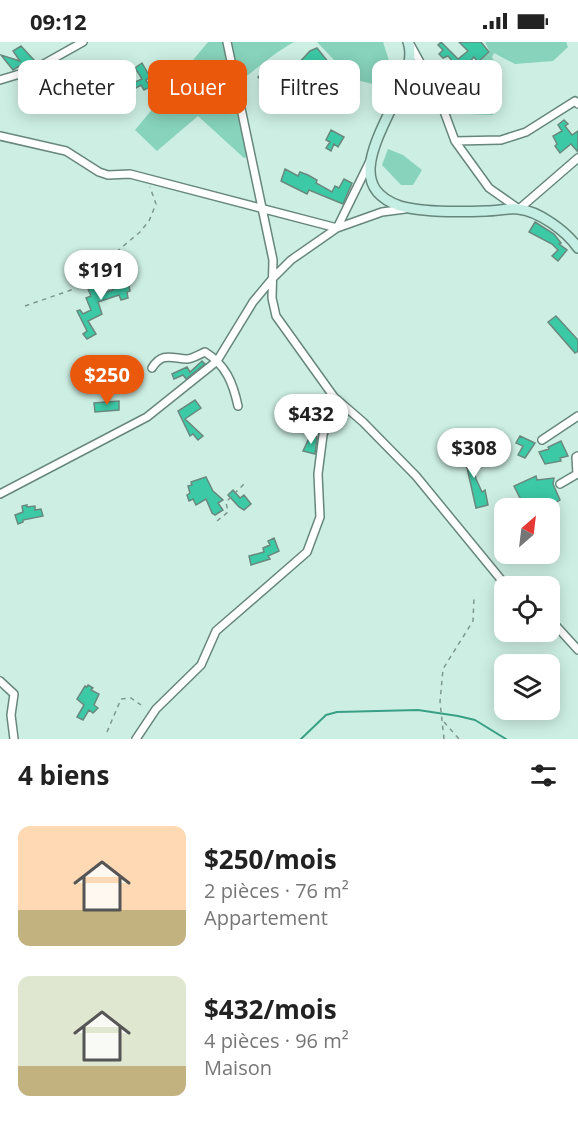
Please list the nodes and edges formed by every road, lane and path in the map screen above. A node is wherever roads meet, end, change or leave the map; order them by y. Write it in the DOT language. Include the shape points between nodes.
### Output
graph roads {
  1 [pos="83,42"];
  2 [pos="227,42"];
  3 [pos="409,43"];
  4 [pos="0,80"];
  5 [pos="578,104"];
  6 [pos="0,136"];
  7 [pos="455,141"];
  8 [pos="578,158"];
  9 [pos="370,161"];
  10 [pos="147,178"];
  11 [pos="411,209"];
  12 [pos="519,209"];
  13 [pos="262,210"];
  14 [pos="337,228"];
  15 [pos="578,248"];
  16 [pos="273,278"];
  17 [pos="25,306"];
  18 [pos="217,361"];
  19 [pos="152,368"];
  20 [pos="334,397"];
  21 [pos="238,406"];
  22 [pos="578,416"];
  23 [pos="542,440"];
  24 [pos="578,456"];
  25 [pos="244,484"];
  26 [pos="560,484"];
  27 [pos="0,494"];
  28 [pos="217,521"];
  29 [pos="498,576"];
  30 [pos="474,597"];
  31 [pos="560,630"];
  32 [pos="578,650"];
  33 [pos="0,681"];
  34 [pos="141,705"];
  35 [pos="442,720"];
  36 [pos="107,732"];
  37 [pos="14,739"];
  38 [pos="136,739"];
  39 [pos="444,739"];
  40 [pos="459,739"];
  1 -- 4 [label="street" via="33,70"];
  2 -- 13 [label="street"];
  3 -- 7 [label="street" via="438,94"];
  3 -- 9 [label="street" via="409,70 380,130"];
  5 -- 7 [label="street" via="575,101 526,132 501,140"];
  6 -- 10 [label="street" via="66,151 108,175"];
  7 -- 12 [label="street" via="489,188"];
  8 -- 12 [label="street"];
  9 -- 11 [label="street" via="377,191 389,201"];
  9 -- 14 [label="street"];
  10 -- 13 [label="street"];
  10 -- 17 [label="path" via="156,204 140,232 71,290"];
  11 -- 12 [label="street"];
  11 -- 14 [label="street" via="382,212"];
  12 -- 15 [label="street" via="540,216"];
  13 -- 14 [label="street"];
  13 -- 16 [label="street"];
  14 -- 16 [label="street" via="291,260"];
  16 -- 18 [label="street" via="253,302"];
  16 -- 20 [label="street" via="276,316"];
  18 -- 19 [label="street" via="205,352 188,359 165,356"];
  18 -- 21 [label="street" via="232,379"];
  18 -- 27 [label="street" via="147,417"];
  20 -- 29 [label="street" via="416,476"];
  20 -- 38 [label="street" via="323,435 318,474 320,517 307,552 216,631 201,665 156,709"];
  22 -- 23 [label="street"];
  24 -- 26 [label="street" via="577,474"];
  25 -- 28 [label="path" via="226,502 228,512"];
  30 -- 35 [label="path" via="472,621 443,669"];
  31 -- 32 [label="street"];
  33 -- 37 [label="street" via="14,694"];
  34 -- 36 [label="path" via="131,698 121,699"];
  35 -- 39 [label="path"];
  35 -- 40 [label="path"];
}
